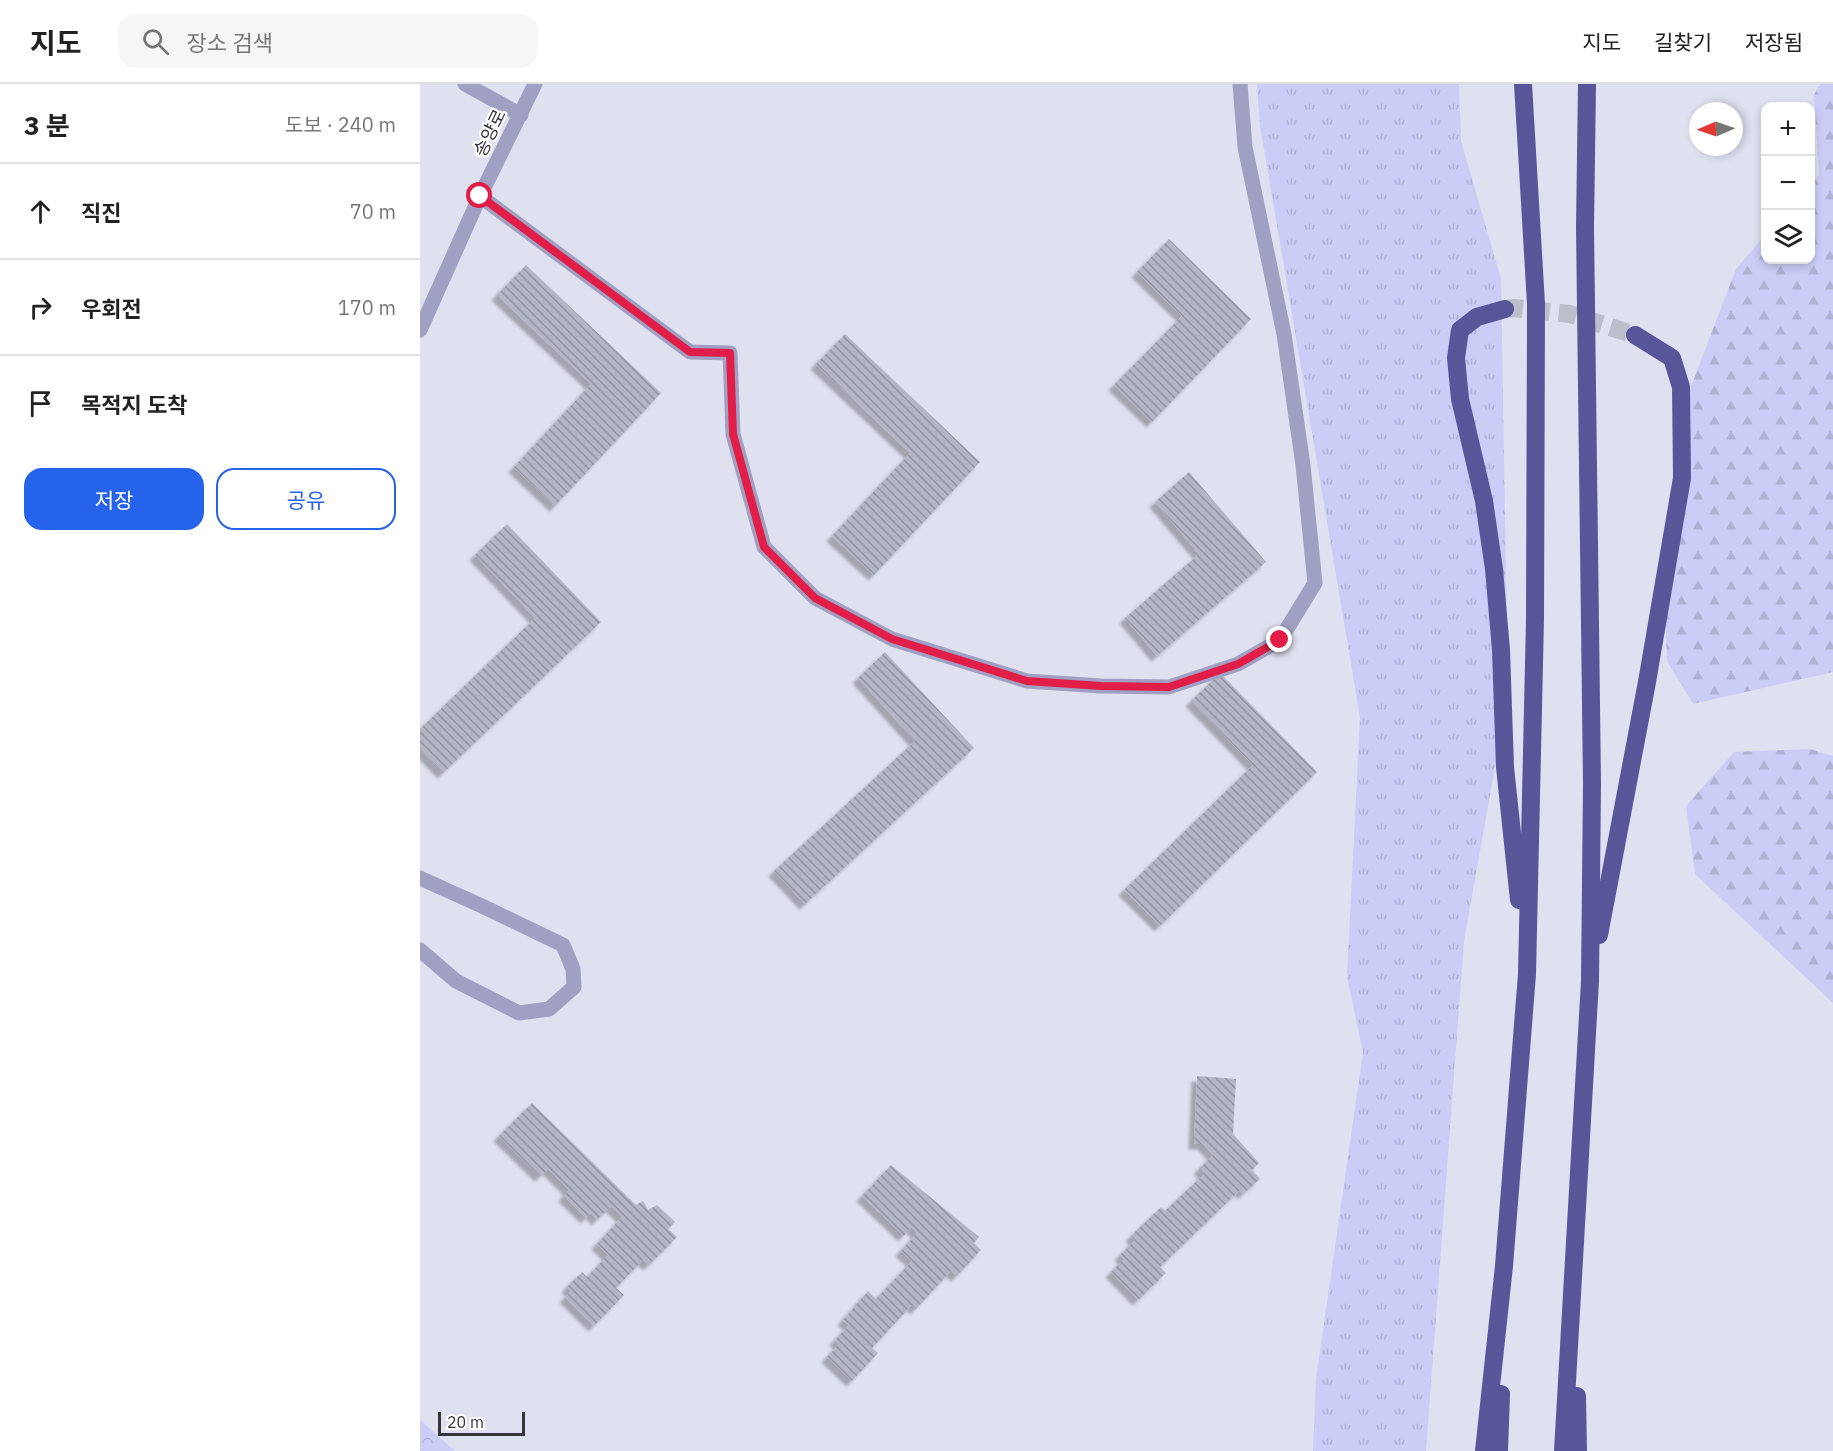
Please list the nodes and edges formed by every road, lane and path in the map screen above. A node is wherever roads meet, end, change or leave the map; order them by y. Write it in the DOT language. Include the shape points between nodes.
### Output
graph roads {
  1 [pos="465,84"];
  2 [pos="536,84"];
  3 [pos="1240,84"];
  4 [pos="1523,84"];
  5 [pos="1587,84"];
  6 [pos="521,115"];
  7 [pos="480,196"];
  8 [pos="1505,309"];
  9 [pos="420,330"];
  10 [pos="1635,335"];
  11 [pos="420,878"];
  12 [pos="420,950"];
  13 [pos="1527,974"];
  14 [pos="1590,981"];
  15 [pos="1504,1266"];
  16 [pos="1574,1266"];
  17 [pos="1484,1451"];
  18 [pos="1499,1451"];
  19 [pos="1563,1451"];
  20 [pos="1578,1451"];
  1 -- 6 [label="street"];
  2 -- 6 [label="street, 송양로"];
  3 -- 7 [label="street" via="1245,147 1284,334 1316,583 1280,640 1238,664 1169,687 1027,681 892,639 815,598 764,547 733,434 730,353 690,352"];
  4 -- 13 [label="highway" via="1536,304 1535,619"];
  5 -- 14 [label="highway"];
  6 -- 7 [label="street, 송양로"];
  7 -- 9 [label="street, 송양로"];
  8 -- 13 [label="highway" via="1477,317 1460,330 1456,358 1460,399 1484,501 1494,569 1505,767"];
  10 -- 14 [label="highway" via="1672,358 1681,387 1682,478"];
  11 -- 12 [label="street" via="563,945 573,969 574,987 549,1009 519,1013 456,981"];
  13 -- 15 [label="highway"];
  14 -- 16 [label="highway"];
  15 -- 17 [label="highway"];
  15 -- 18 [label="highway"];
  16 -- 19 [label="highway"];
  16 -- 20 [label="highway"];
}
